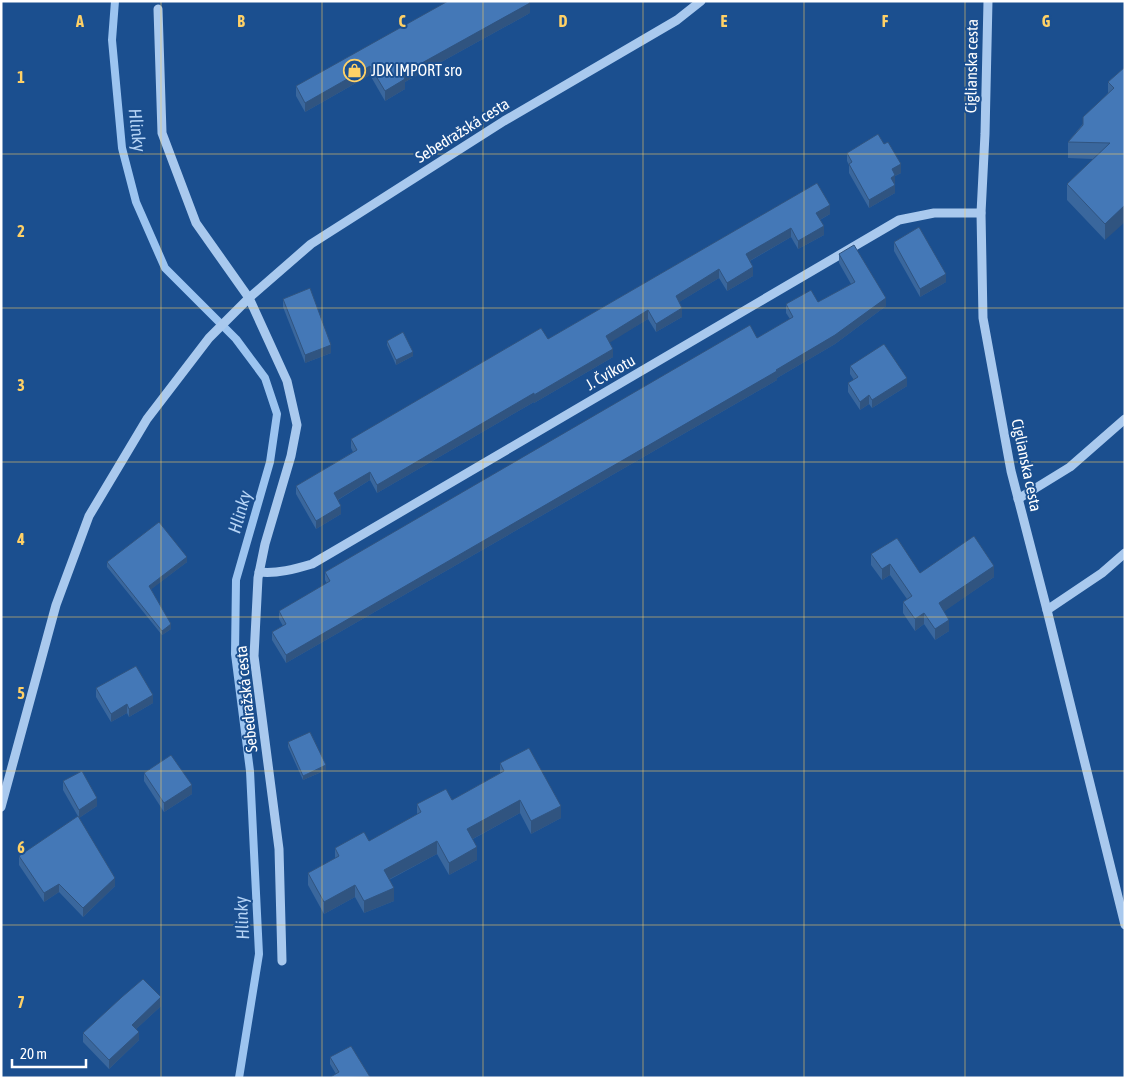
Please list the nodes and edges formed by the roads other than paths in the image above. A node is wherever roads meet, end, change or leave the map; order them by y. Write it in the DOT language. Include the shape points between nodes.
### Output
graph roads {
  1 [pos="701,1"];
  2 [pos="988,1"];
  3 [pos="158,9"];
  4 [pos="981,213"];
  5 [pos="249,298"];
  6 [pos="1125,419"];
  7 [pos="1018,498"];
  8 [pos="1125,553"];
  9 [pos="259,572"];
  10 [pos="1047,610"];
  11 [pos="1,807"];
  12 [pos="1125,925"];
  13 [pos="282,961"];
  1 -- 5 [label="street, Sebedražská cesta" via="677,20 504,121 311,244"];
  2 -- 4 [label="street, Ciglianska cesta"];
  3 -- 5 [label="street" via="162,133 196,223"];
  4 -- 7 [label="street, Ciglianska cesta" via="983,318"];
  4 -- 9 [label="street, J. Čvíkotu" via="934,213 899,220 312,564 294,570"];
  5 -- 9 [label="street, Sebedražská cesta" via="287,381 297,424"];
  5 -- 11 [label="street, Sebedražská cesta" via="209,338 147,419 89,516 56,605"];
  6 -- 7 [label="street" via="1070,467"];
  7 -- 10 [label="street, Ciglianska cesta"];
  8 -- 10 [label="street" via="1102,573"];
  9 -- 13 [label="street, Sebedražská cesta" via="254,656 279,849"];
  10 -- 12 [label="street, Ciglianska cesta"];
}
